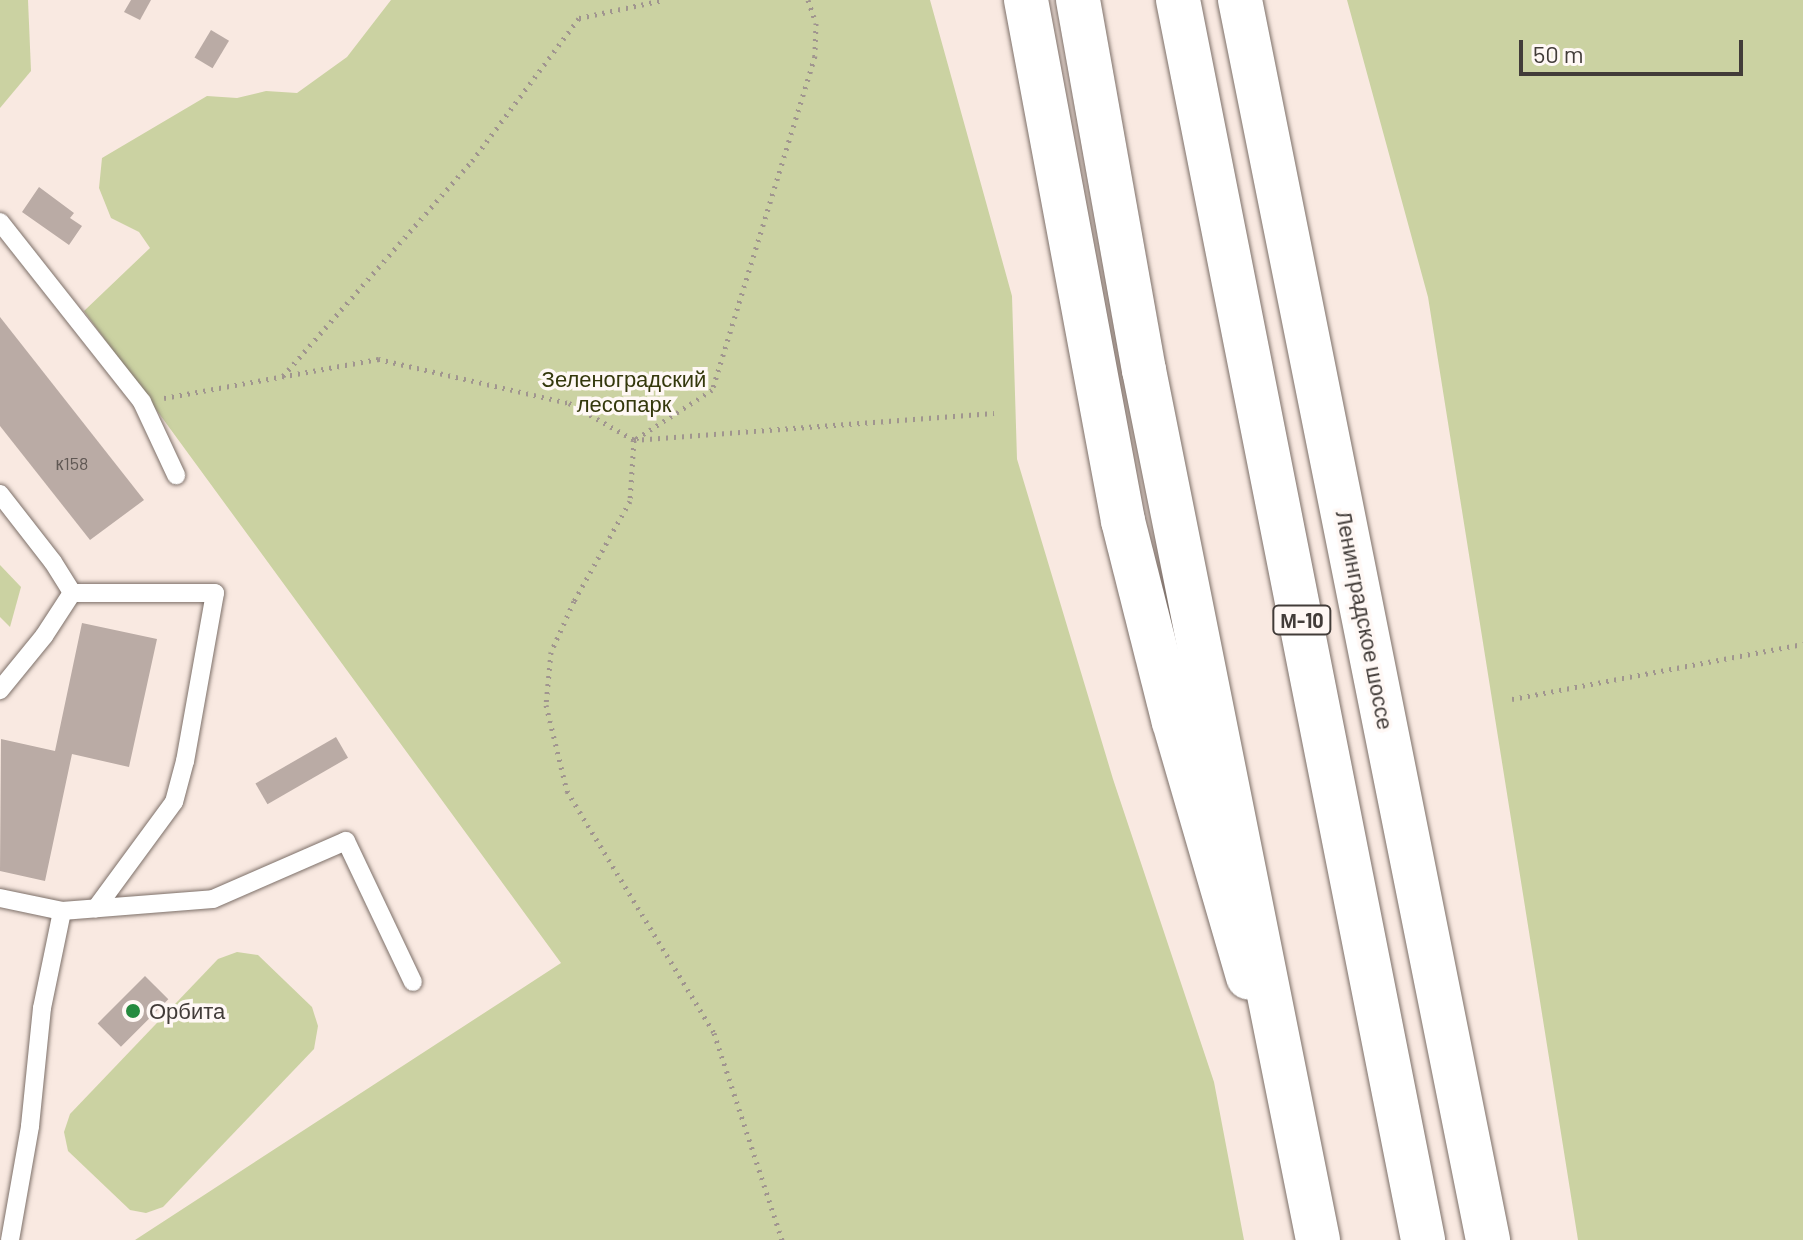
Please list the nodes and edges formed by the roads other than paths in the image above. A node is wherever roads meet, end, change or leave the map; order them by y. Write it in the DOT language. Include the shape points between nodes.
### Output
graph roads {
  1 [pos="1026,0"];
  2 [pos="1078,0"];
  3 [pos="1178,0"];
  4 [pos="1240,0"];
  5 [pos="0,222"];
  6 [pos="176,475"];
  7 [pos="0,494"];
  8 [pos="72,593"];
  9 [pos="0,690"];
  10 [pos="0,898"];
  11 [pos="96,908"];
  12 [pos="62,911"];
  13 [pos="413,982"];
  14 [pos="1301,1160"];
  15 [pos="10,1240"];
  16 [pos="1318,1240"];
  17 [pos="1423,1240"];
  18 [pos="1488,1240"];
  1 -- 14 [label="main road" via="1123,521 1174,722"];
  2 -- 14 [label="main road" via="1144,370"];
  3 -- 17 [label="main road, М-10"];
  4 -- 18 [label="main road, Ленинградское шоссе"];
  5 -- 6 [label="lane" via="142,402"];
  7 -- 8 [label="lane"];
  8 -- 9 [label="lane"];
  8 -- 11 [label="lane" via="215,593 174,802"];
  10 -- 12 [label="lane"];
  11 -- 12 [label="lane"];
  11 -- 13 [label="lane" via="213,899 346,841"];
  12 -- 15 [label="lane" via="42,1008 30,1126"];
  14 -- 16 [label="main road"];
}
